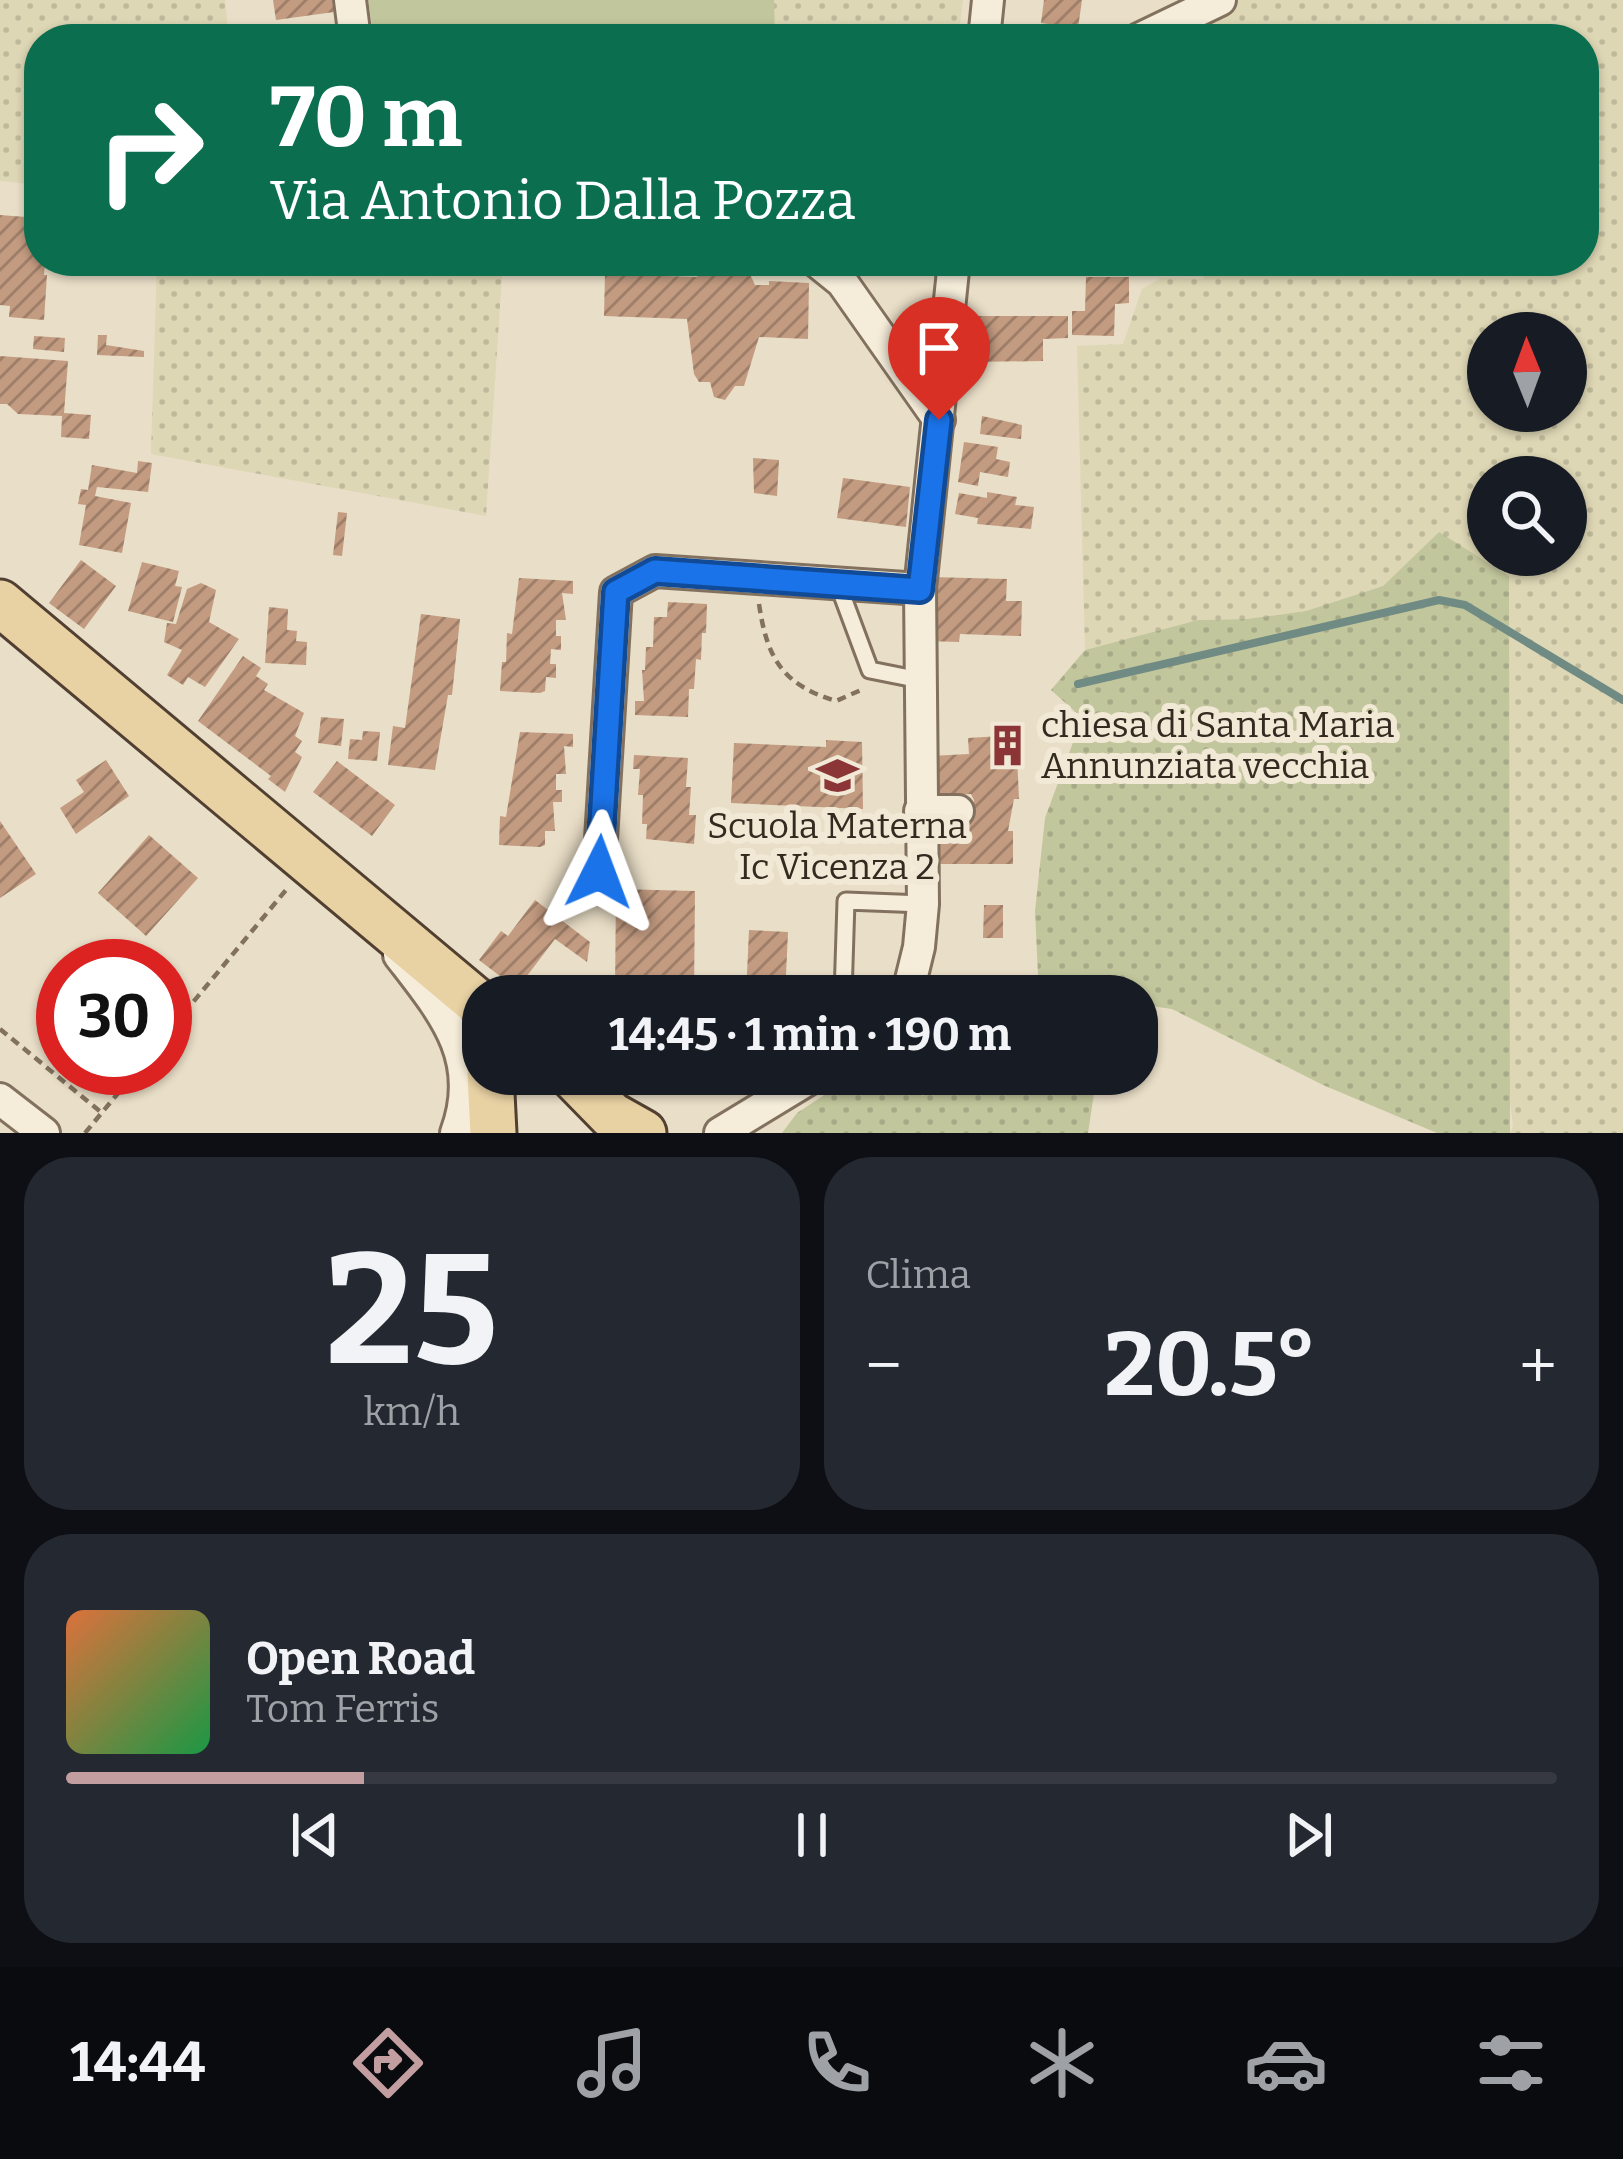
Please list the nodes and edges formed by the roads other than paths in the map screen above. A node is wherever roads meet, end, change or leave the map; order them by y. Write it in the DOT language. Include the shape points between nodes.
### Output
graph roads {
  1 [pos="1220,0"];
  2 [pos="1170,24"];
  3 [pos="835,276"];
  4 [pos="953,276"];
  5 [pos="939,420"];
  6 [pos="838,584"];
  7 [pos="920,590"];
  8 [pos="0,603"];
  9 [pos="920,680"];
  10 [pos="920,811"];
  11 [pos="958,811"];
  12 [pos="599,872"];
  13 [pos="923,904"];
  14 [pos="361,905"];
  15 [pos="427,964"];
  16 [pos="844,975"];
  17 [pos="912,975"];
  18 [pos="462,991"];
  19 [pos="462,1007"];
  20 [pos="591,1095"];
  21 [pos="784,1095"];
  22 [pos="790,1095"];
  23 [pos="0,1099"];
  24 [pos="484,1109"];
  25 [pos="44,1133"];
  26 [pos="644,1133"];
  27 [pos="721,1133"];
  28 [pos="756,1133"];
  1 -- 2 [label="street"];
  3 -- 5 [label="street"];
  4 -- 5 [label="street"];
  5 -- 7 [label="street"];
  6 -- 7 [label="street"];
  6 -- 9 [label="lane" via="870,670"];
  6 -- 12 [label="street" via="655,571 616,592"];
  7 -- 9 [label="street"];
  8 -- 14 [label="main road"];
  9 -- 10 [label="street"];
  10 -- 11 [label="street"];
  10 -- 13 [label="street"];
  13 -- 16 [label="lane" via="847,901"];
  13 -- 17 [label="street"];
  14 -- 15 [label="main road"];
  14 -- 24 [label="street" via="447,1020"];
  15 -- 18 [label="main road"];
  15 -- 19 [label="main road"];
  20 -- 26 [label="main road"];
  21 -- 27 [label="street"];
  22 -- 28 [label="street"];
  23 -- 25 [label="street"];
}
